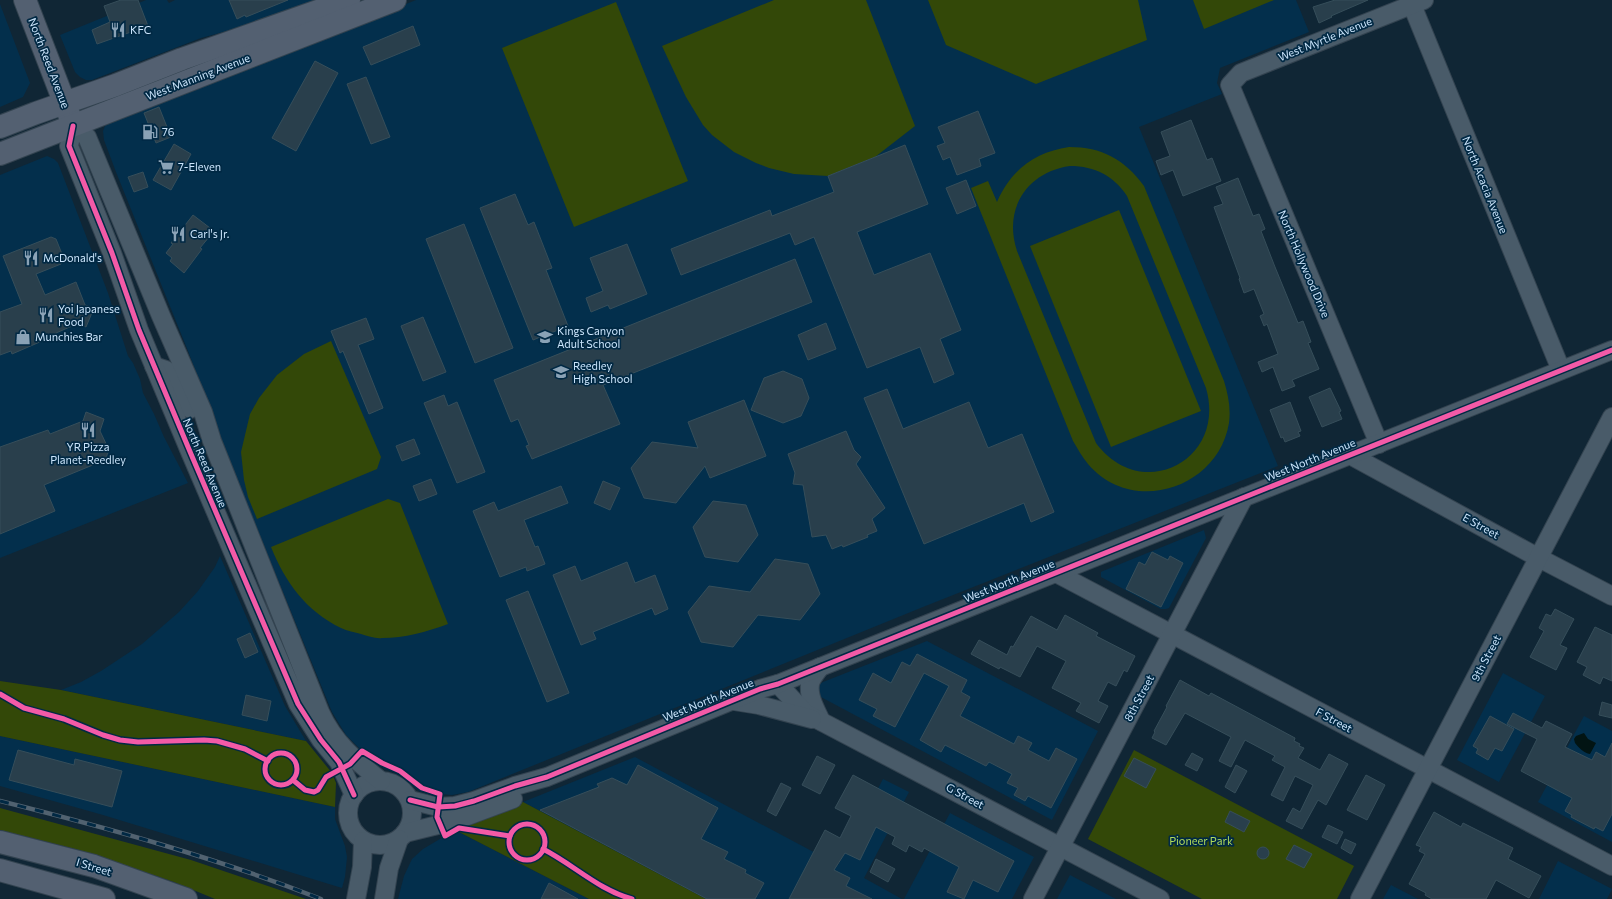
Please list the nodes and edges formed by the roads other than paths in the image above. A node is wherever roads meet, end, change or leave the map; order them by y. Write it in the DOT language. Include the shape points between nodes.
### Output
graph roads {
  1 [pos="25,0"];
  2 [pos="349,0"];
  3 [pos="395,0"];
  4 [pos="1415,1"];
  5 [pos="1230,85"];
  6 [pos="64,103"];
  7 [pos="73,126"];
  8 [pos="0,127"];
  9 [pos="0,154"];
  10 [pos="102,230"];
  11 [pos="161,316"];
  12 [pos="1612,350"];
  13 [pos="154,366"];
  14 [pos="1561,370"];
  15 [pos="1612,417"];
  16 [pos="212,441"];
  17 [pos="1379,444"];
  18 [pos="1350,455"];
  19 [pos="1244,497"];
  20 [pos="1539,558"];
  21 [pos="1056,573"];
  22 [pos="245,580"];
  23 [pos="1612,596"];
  24 [pos="1172,634"];
  25 [pos="820,667"];
  26 [pos="304,672"];
  27 [pos="778,684"];
  28 [pos="733,701"];
  29 [pos="821,721"];
  30 [pos="1428,769"];
  31 [pos="547,777"];
  32 [pos="381,781"];
  33 [pos="354,794"];
  34 [pos="410,800"];
  35 [pos="402,836"];
  36 [pos="363,841"];
  37 [pos="5,845"];
  38 [pos="1060,846"];
  39 [pos="1612,866"];
  40 [pos="0,870"];
  41 [pos="104,899"];
  42 [pos="186,899"];
  43 [pos="356,899"];
  44 [pos="384,899"];
  45 [pos="1033,899"];
  46 [pos="1160,899"];
  47 [pos="1360,899"];
  1 -- 6 [label="main road, North Reed Avenue"];
  2 -- 6 [label="main road, West Manning Avenue" via="182,58 109,88"];
  3 -- 7 [label="main road, West Manning Avenue"];
  4 -- 5 [label="street, West Myrtle Avenue" via="1241,73"];
  4 -- 14 [label="street, North Acacia Avenue"];
  5 -- 17 [label="street, North Hollywood Drive"];
  6 -- 7 [label="main road, North Reed Avenue"];
  6 -- 8 [label="main road, West Manning Avenue"];
  7 -- 9 [label="main road, West Manning Avenue"];
  7 -- 10 [label="street, North Reed Avenue" via="69,146"];
  7 -- 11 [label="street, North Reed Avenue" via="87,137"];
  10 -- 11 [label="street" via="130,268 146,306"];
  10 -- 13 [label="street, North Reed Avenue"];
  11 -- 16 [label="street, North Reed Avenue" via="203,412"];
  12 -- 14 [label="street, West North Avenue"];
  13 -- 16 [label="street" via="166,370 173,376 194,415"];
  13 -- 22 [label="street, North Reed Avenue"];
  14 -- 17 [label="street, West North Avenue"];
  15 -- 20 [label="street, 9th Street"];
  16 -- 26 [label="street, North Reed Avenue"];
  17 -- 18 [label="street, West North Avenue"];
  18 -- 19 [label="street, West North Avenue"];
  18 -- 20 [label="street, E Street"];
  19 -- 21 [label="street, West North Avenue"];
  19 -- 24 [label="street, 8th Street"];
  20 -- 23 [label="street, E Street"];
  20 -- 30 [label="street, 9th Street"];
  21 -- 24 [label="street, F Street"];
  21 -- 25 [label="street, West North Avenue"];
  22 -- 26 [label="street" via="264,600"];
  22 -- 33 [label="street, North Reed Avenue" via="298,704 343,768"];
  24 -- 30 [label="street, F Street"];
  24 -- 38 [label="street, 8th Street"];
  25 -- 27 [label="street, West North Avenue"];
  25 -- 29 [label="street" via="810,683 810,689"];
  26 -- 32 [label="street, North Reed Avenue" via="320,712 336,740"];
  27 -- 28 [label="street, West North Avenue"];
  27 -- 29 [label="street, G Street" via="805,713"];
  28 -- 29 [label="street"];
  28 -- 31 [label="street, West North Avenue"];
  29 -- 38 [label="street, G Street"];
  30 -- 39 [label="street, F Street"];
  30 -- 47 [label="street, 9th Street"];
  31 -- 34 [label="street, West North Avenue" via="455,806 438,807"];
  31 -- 35 [label="street, West North Avenue" via="516,798 489,809"];
  32 -- 33 [label="street" via="366,784"];
  32 -- 34 [label="street" via="396,785"];
  33 -- 36 [label="street" via="348,818 355,833"];
  34 -- 35 [label="street" via="412,820"];
  35 -- 36 [label="street" via="384,845"];
  35 -- 44 [label="street" via="389,868"];
  36 -- 43 [label="street" via="362,867"];
  37 -- 42 [label="main road, I Street" via="94,866"];
  38 -- 45 [label="street, 8th Street"];
  38 -- 46 [label="street, G Street"];
  40 -- 41 [label="main road"];
}
